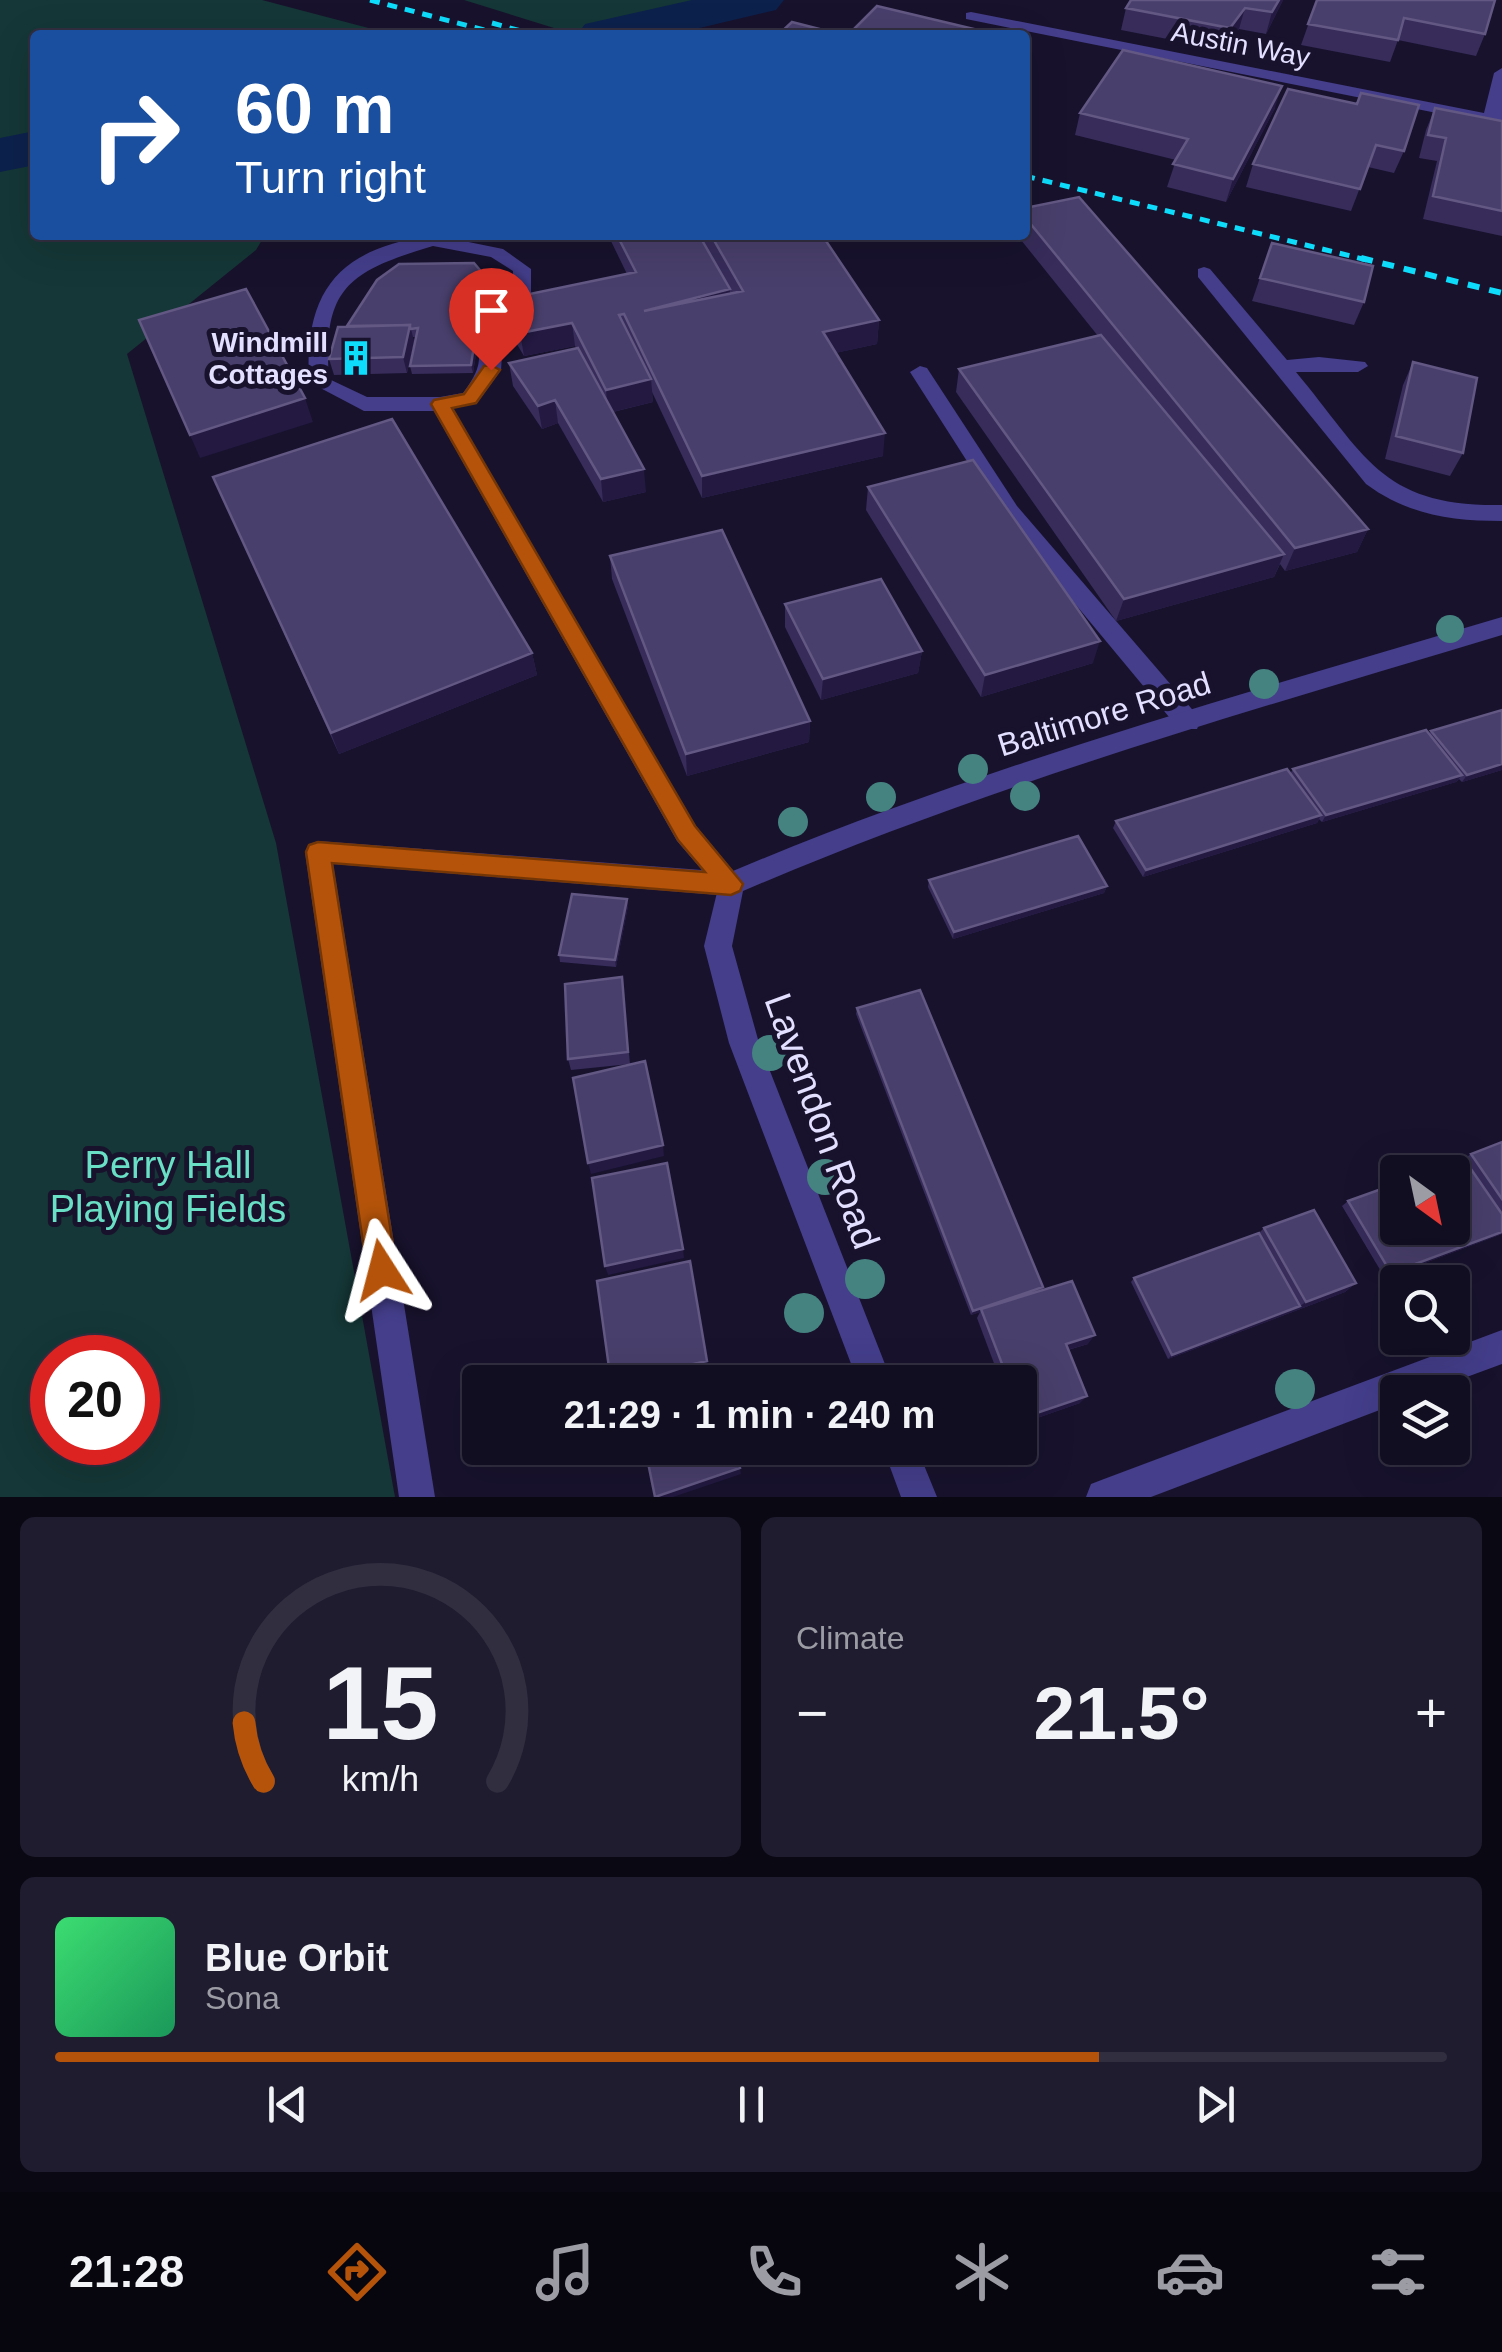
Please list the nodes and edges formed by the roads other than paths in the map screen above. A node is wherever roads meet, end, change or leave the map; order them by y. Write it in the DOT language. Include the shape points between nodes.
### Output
graph roads {
  1 [pos="970,16"];
  2 [pos="1502,73"];
  3 [pos="1497,120"];
  4 [pos="506,240"];
  5 [pos="497,252"];
  6 [pos="1204,273"];
  7 [pos="1281,366"];
  8 [pos="1358,366"];
  9 [pos="920,372"];
  10 [pos="440,404"];
  11 [pos="1502,513"];
  12 [pos="1502,626"];
  13 [pos="1188,722"];
  14 [pos="731,884"];
  15 [pos="1502,1347"];
  16 [pos="867,1365"];
  17 [pos="907,1465"];
  18 [pos="417,1497"];
  19 [pos="919,1497"];
  20 [pos="1104,1497"];
  1 -- 3 [label="street, Austin Way"];
  2 -- 3 [label="street"];
  4 -- 5 [label="street"];
  5 -- 10 [label="street" via="522,269 522,299 495,328 491,370 470,398"];
  5 -- 10 [label="street" via="432,240 384,254 352,269 321,316 314,337 319,382 364,404"];
  6 -- 7 [label="street"];
  7 -- 8 [label="street"];
  7 -- 11 [label="street" via="1390,492 1434,510"];
  9 -- 13 [label="street" via="958,440 1068,587"];
  10 -- 14 [label="street" via="686,833"];
  12 -- 13 [label="street, Baltimore Road"];
  13 -- 14 [label="street, Baltimore Road" via="874,822"];
  14 -- 16 [label="street, Lavendon Road" via="718,946 744,1043"];
  14 -- 18 [label="street" via="318,852"];
  15 -- 20 [label="street"];
  17 -- 19 [label="street"];
}
